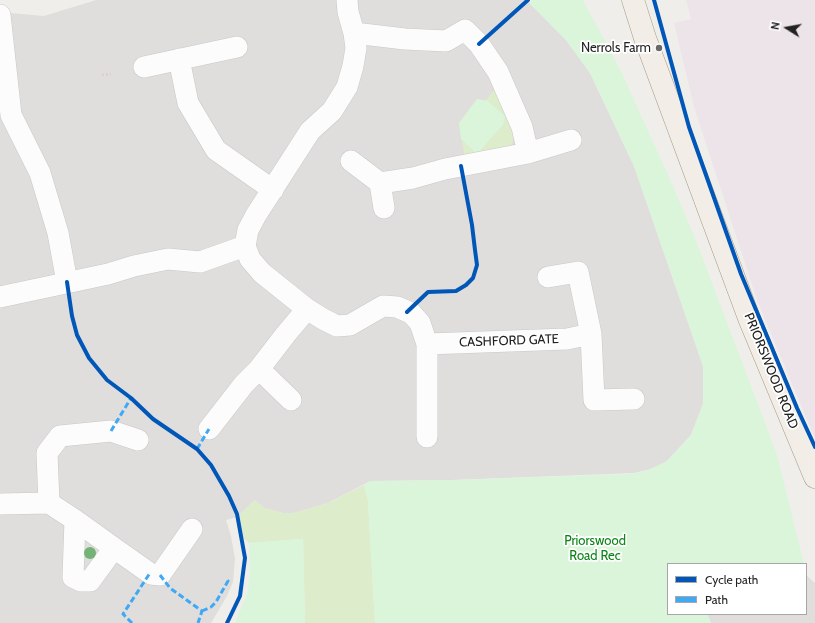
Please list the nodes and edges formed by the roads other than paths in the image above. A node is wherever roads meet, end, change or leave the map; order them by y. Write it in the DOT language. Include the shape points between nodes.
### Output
graph roads {
  1 [pos="347,0"];
  2 [pos="623,0"];
  3 [pos="633,0"];
  4 [pos="0,15"];
  5 [pos="354,33"];
  6 [pos="645,38"];
  7 [pos="237,47"];
  8 [pos="179,59"];
  9 [pos="144,67"];
  10 [pos="571,140"];
  11 [pos="528,153"];
  12 [pos="351,161"];
  13 [pos="380,183"];
  14 [pos="273,190"];
  15 [pos="384,208"];
  16 [pos="245,246"];
  17 [pos="548,277"];
  18 [pos="67,282"];
  19 [pos="0,297"];
  20 [pos="307,310"];
  21 [pos="591,334"];
  22 [pos="427,344"];
  23 [pos="259,369"];
  24 [pos="634,399"];
  25 [pos="291,400"];
  26 [pos="209,429"];
  27 [pos="427,437"];
  28 [pos="138,440"];
  29 [pos="815,477"];
  30 [pos="49,503"];
  31 [pos="0,504"];
  32 [pos="74,520"];
  33 [pos="192,529"];
  34 [pos="114,548"];
  1 -- 5 [label="street"];
  2 -- 6 [label="main road, PRIORSWOOD ROAD"];
  3 -- 6 [label="main road, PRIORSWOOD ROAD"];
  4 -- 18 [label="street" via="11,115 40,174 58,233"];
  5 -- 11 [label="street" via="446,41 465,30 479,44 498,72 522,126"];
  5 -- 14 [label="street" via="356,48 347,87 332,111 310,131"];
  6 -- 29 [label="main road, PRIORSWOOD ROAD" via="749,318"];
  7 -- 8 [label="street"];
  8 -- 9 [label="street"];
  8 -- 14 [label="street" via="188,103 216,150"];
  10 -- 11 [label="street"];
  11 -- 13 [label="street"];
  12 -- 13 [label="street"];
  13 -- 15 [label="street"];
  14 -- 16 [label="street" via="248,230"];
  16 -- 18 [label="street" via="200,262 168,259"];
  16 -- 20 [label="street" via="250,260 262,273"];
  17 -- 21 [label="street" via="578,272"];
  18 -- 19 [label="street"];
  20 -- 22 [label="street" via="337,326 350,325 383,306 397,307 411,314 420,324"];
  20 -- 23 [label="street"];
  21 -- 22 [label="street, CASHFORD GATE" via="567,339"];
  21 -- 24 [label="street" via="594,400"];
  22 -- 27 [label="street"];
  23 -- 25 [label="street"];
  23 -- 26 [label="street"];
  28 -- 30 [label="street" via="111,431 60,436 47,453"];
  30 -- 31 [label="street"];
  30 -- 32 [label="street"];
  32 -- 34 [label="street"];
  32 -- 34 [label="street" via="73,577 81,582 90,581"];
  33 -- 34 [label="street" via="160,575 151,574"];
}
